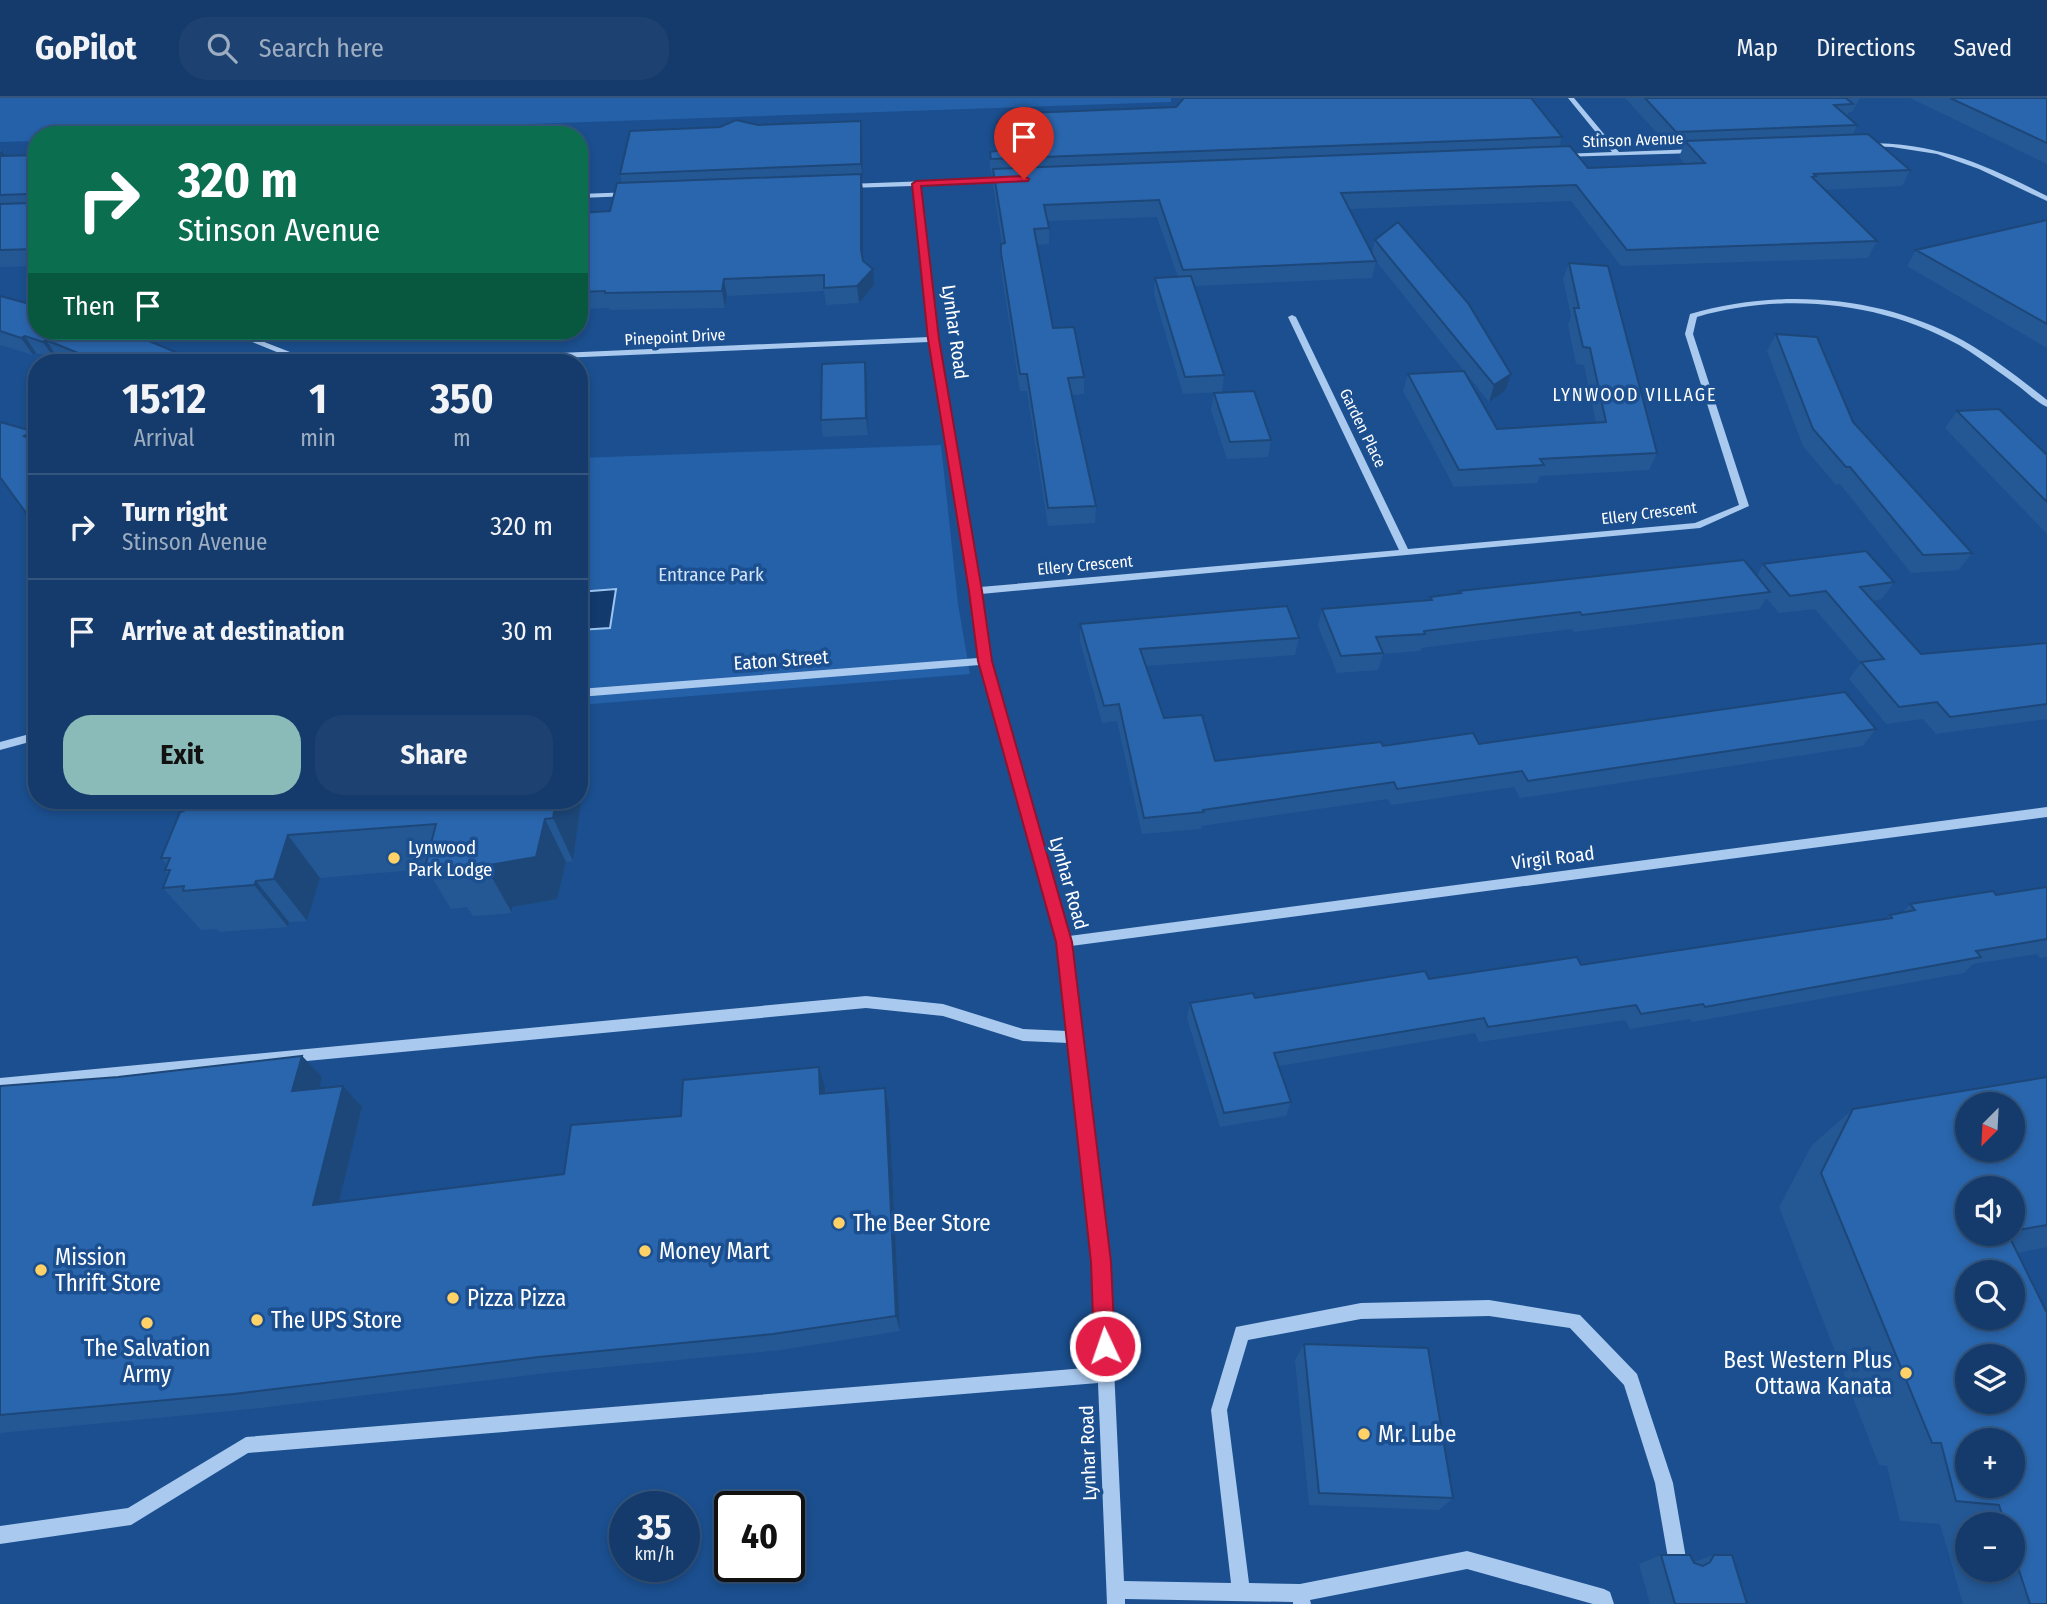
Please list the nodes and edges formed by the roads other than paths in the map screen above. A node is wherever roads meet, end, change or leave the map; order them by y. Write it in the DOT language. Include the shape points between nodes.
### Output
graph roads {
  1 [pos="1571,98"];
  2 [pos="1858,145"];
  3 [pos="1711,151"];
  4 [pos="1617,154"];
  5 [pos="1549,157"];
  6 [pos="1013,180"];
  7 [pos="916,184"];
  8 [pos="835,186"];
  9 [pos="647,193"];
  10 [pos="588,196"];
  11 [pos="2047,199"];
  12 [pos="1292,317"];
  13 [pos="933,339"];
  14 [pos="252,340"];
  15 [pos="289,354"];
  16 [pos="588,354"];
  17 [pos="2047,404"];
  18 [pos="1405,552"];
  19 [pos="976,591"];
  20 [pos="985,661"];
  21 [pos="588,692"];
  22 [pos="28,738"];
  23 [pos="0,746"];
  24 [pos="2047,812"];
  25 [pos="1064,942"];
  26 [pos="1075,1037"];
  27 [pos="0,1084"];
  28 [pos="1106,1374"];
  29 [pos="0,1535"];
  30 [pos="1678,1564"];
  31 [pos="1241,1592"];
  32 [pos="1116,1597"];
  33 [pos="1301,1599"];
  34 [pos="1605,1604"];
  1 -- 4 [label="street"];
  2 -- 11 [label="street" via="1950,153"];
  3 -- 4 [label="street, Stinson Avenue"];
  4 -- 5 [label="street, Stinson Avenue"];
  6 -- 7 [label="street"];
  7 -- 8 [label="street"];
  7 -- 13 [label="street, Lynhar Road"];
  9 -- 10 [label="street"];
  12 -- 18 [label="street, Garden Place"];
  13 -- 16 [label="street, Pinepoint Drive"];
  13 -- 19 [label="street, Lynhar Road"];
  14 -- 15 [label="street"];
  17 -- 18 [label="street, Ellery Crescent" via="1959,342 1887,313 1794,301 1755,300 1718,307 1693,316 1689,334 1744,506 1697,526"];
  18 -- 19 [label="street, Ellery Crescent"];
  19 -- 20 [label="street, Lynhar Road"];
  20 -- 21 [label="street, Eaton Street"];
  20 -- 25 [label="street, Lynhar Road"];
  22 -- 23 [label="street"];
  24 -- 25 [label="street, Virgil Road"];
  25 -- 26 [label="street, Lynhar Road"];
  26 -- 27 [label="street" via="1023,1035 943,1010 866,1002"];
  26 -- 28 [label="street, Lynhar Road" via="1101,1262"];
  28 -- 29 [label="street" via="246,1445 131,1516"];
  28 -- 32 [label="street, Lynhar Road"];
  30 -- 31 [label="street" via="1664,1483 1631,1380 1574,1321 1489,1308 1361,1311 1242,1333 1219,1410"];
  31 -- 32 [label="street"];
  31 -- 33 [label="street"];
  33 -- 34 [label="street" via="1467,1560 1604,1598"];
}
